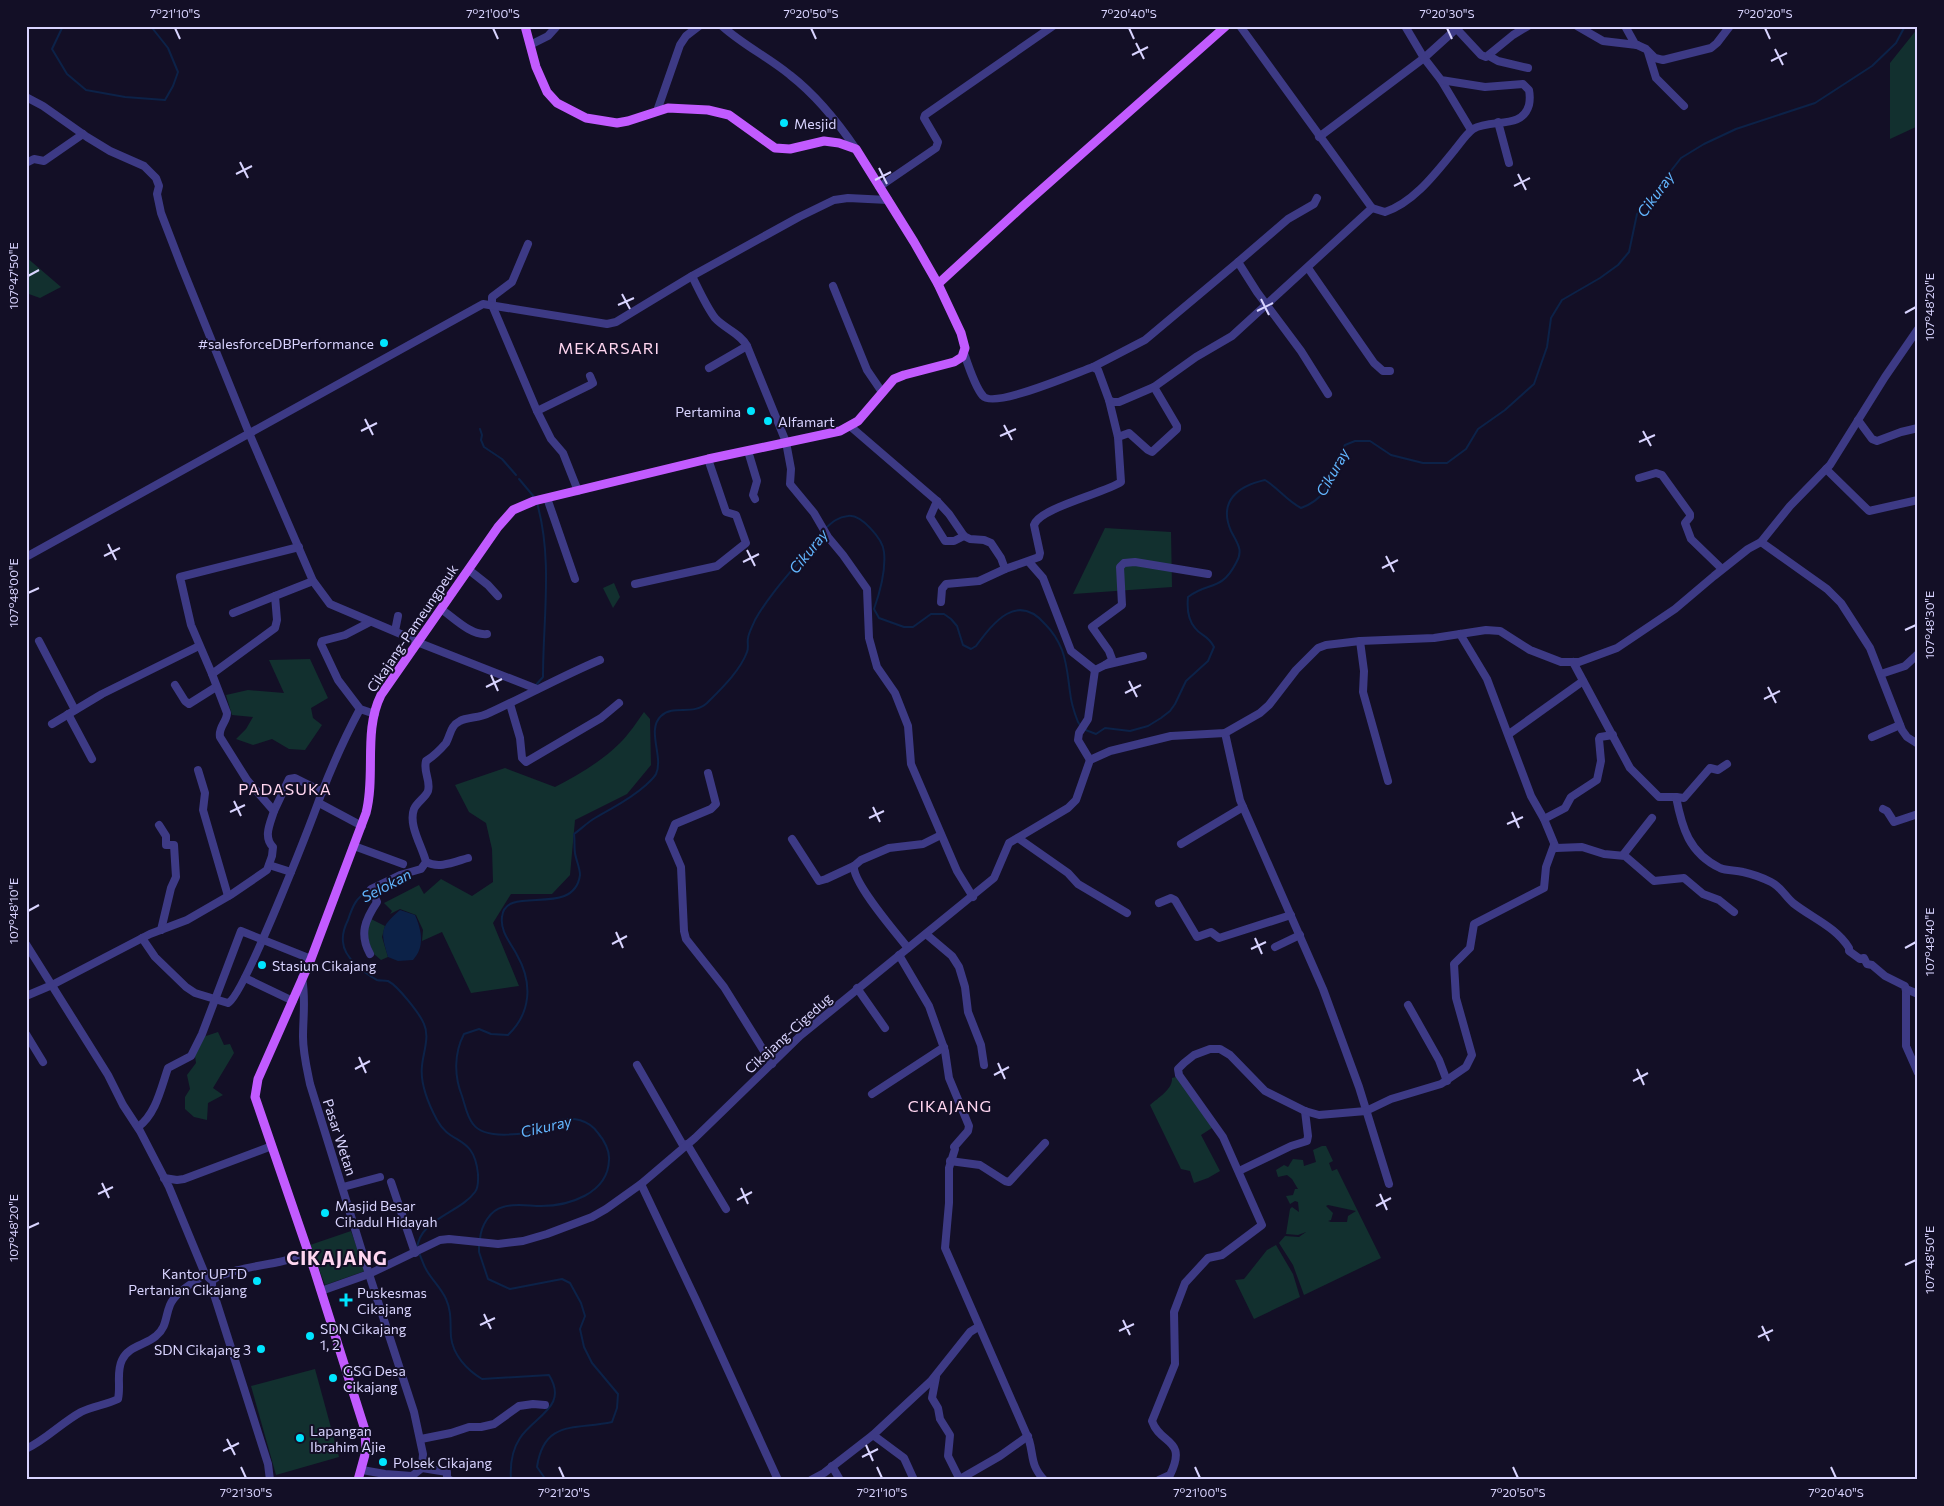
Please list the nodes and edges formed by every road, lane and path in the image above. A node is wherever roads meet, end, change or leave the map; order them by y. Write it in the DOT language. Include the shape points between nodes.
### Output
graph roads {
  1 [pos="525,26"];
  2 [pos="557,26"];
  3 [pos="698,26"];
  4 [pos="722,26"];
  5 [pos="1053,26"];
  6 [pos="1226,26"];
  7 [pos="1240,26"];
  8 [pos="1405,26"];
  9 [pos="1528,26"];
  10 [pos="1577,26"];
  11 [pos="1625,26"];
  12 [pos="1730,26"];
  13 [pos="1455,28"];
  14 [pos="530,45"];
  15 [pos="1637,45"];
  16 [pos="1647,50"];
  17 [pos="1489,56"];
  18 [pos="1424,58"];
  19 [pos="1528,68"];
  20 [pos="1441,80"];
  21 [pos="26,97"];
  22 [pos="1684,106"];
  23 [pos="657,111"];
  24 [pos="1498,122"];
  25 [pos="1471,130"];
  26 [pos="82,134"];
  27 [pos="1319,137"];
  28 [pos="856,149"];
  29 [pos="26,163"];
  30 [pos="1509,163"];
  31 [pos="879,187"];
  32 [pos="1317,198"];
  33 [pos="888,200"];
  34 [pos="1372,208"];
  35 [pos="528,244"];
  36 [pos="1238,262"];
  37 [pos="1308,268"];
  38 [pos="692,276"];
  39 [pos="938,284"];
  40 [pos="833,286"];
  41 [pos="492,305"];
  42 [pos="1267,305"];
  43 [pos="1918,329"];
  44 [pos="746,346"];
  45 [pos="964,353"];
  46 [pos="1093,367"];
  47 [pos="709,368"];
  48 [pos="1390,371"];
  49 [pos="590,376"];
  50 [pos="1154,386"];
  51 [pos="882,392"];
  52 [pos="1328,394"];
  53 [pos="1109,400"];
  54 [pos="538,411"];
  55 [pos="1858,420"];
  56 [pos="851,427"];
  57 [pos="1918,428"];
  58 [pos="249,433"];
  59 [pos="1118,437"];
  60 [pos="786,442"];
  61 [pos="748,451"];
  62 [pos="708,459"];
  63 [pos="1826,469"];
  64 [pos="1640,478"];
  65 [pos="578,490"];
  66 [pos="755,499"];
  67 [pos="540,500"];
  68 [pos="1918,500"];
  69 [pos="937,501"];
  70 [pos="964,536"];
  71 [pos="1760,542"];
  72 [pos="299,547"];
  73 [pos="26,557"];
  74 [pos="1029,562"];
  75 [pos="1722,569"];
  76 [pos="468,570"];
  77 [pos="1005,570"];
  78 [pos="1208,574"];
  79 [pos="575,579"];
  80 [pos="313,581"];
  81 [pos="635,584"];
  82 [pos="275,596"];
  83 [pos="498,596"];
  84 [pos="941,602"];
  85 [pos="441,609"];
  86 [pos="233,613"];
  87 [pos="398,616"];
  88 [pos="370,622"];
  89 [pos="395,631"];
  90 [pos="487,634"];
  91 [pos="1460,634"];
  92 [pos="39,641"];
  93 [pos="1360,641"];
  94 [pos="417,642"];
  95 [pos="198,646"];
  96 [pos="1918,654"];
  97 [pos="1143,656"];
  98 [pos="600,660"];
  99 [pos="1572,662"];
  100 [pos="1105,664"];
  101 [pos="1095,670"];
  102 [pos="212,674"];
  103 [pos="1881,674"];
  104 [pos="1583,681"];
  105 [pos="175,685"];
  106 [pos="216,687"];
  107 [pos="534,688"];
  108 [pos="619,703"];
  109 [pos="510,704"];
  110 [pos="360,709"];
  111 [pos="72,712"];
  112 [pos="375,714"];
  113 [pos="52,724"];
  114 [pos="1900,725"];
  115 [pos="1225,733"];
  116 [pos="1509,734"];
  117 [pos="1613,735"];
  118 [pos="1872,737"];
  119 [pos="1918,744"];
  120 [pos="92,759"];
  121 [pos="1090,760"];
  122 [pos="1727,764"];
  123 [pos="198,770"];
  124 [pos="708,773"];
  125 [pos="1388,782"];
  126 [pos="322,792"];
  127 [pos="1676,797"];
  128 [pos="319,803"];
  129 [pos="1243,807"];
  130 [pos="1883,809"];
  131 [pos="274,811"];
  132 [pos="1918,814"];
  133 [pos="1652,818"];
  134 [pos="1544,819"];
  135 [pos="159,825"];
  136 [pos="362,826"];
  137 [pos="941,835"];
  138 [pos="1018,838"];
  139 [pos="792,839"];
  140 [pos="1181,844"];
  141 [pos="354,846"];
  142 [pos="1555,847"];
  143 [pos="1623,855"];
  144 [pos="468,858"];
  145 [pos="426,862"];
  146 [pos="403,864"];
  147 [pos="268,865"];
  148 [pos="854,866"];
  149 [pos="291,872"];
  150 [pos="228,896"];
  151 [pos="973,897"];
  152 [pos="1159,903"];
  153 [pos="1734,912"];
  154 [pos="1127,913"];
  155 [pos="1291,915"];
  156 [pos="161,930"];
  157 [pos="926,934"];
  158 [pos="1300,935"];
  159 [pos="142,938"];
  160 [pos="262,939"];
  161 [pos="26,944"];
  162 [pos="1275,947"];
  163 [pos="908,948"];
  164 [pos="370,954"];
  165 [pos="899,955"];
  166 [pos="311,959"];
  167 [pos="245,978"];
  168 [pos="302,978"];
  169 [pos="52,985"];
  170 [pos="857,988"];
  171 [pos="1906,989"];
  172 [pos="1918,994"];
  173 [pos="26,996"];
  174 [pos="214,999"];
  175 [pos="293,1002"];
  176 [pos="1408,1005"];
  177 [pos="885,1028"];
  178 [pos="26,1034"];
  179 [pos="944,1047"];
  180 [pos="43,1062"];
  181 [pos="772,1064"];
  182 [pos="637,1065"];
  183 [pos="984,1065"];
  184 [pos="1918,1073"];
  185 [pos="1447,1081"];
  186 [pos="872,1094"];
  187 [pos="1305,1111"];
  188 [pos="1366,1111"];
  189 [pos="138,1127"];
  190 [pos="1045,1143"];
  191 [pos="685,1145"];
  192 [pos="272,1146"];
  193 [pos="950,1161"];
  194 [pos="1239,1171"];
  195 [pos="380,1177"];
  196 [pos="164,1178"];
  197 [pos="390,1182"];
  198 [pos="641,1184"];
  199 [pos="1389,1184"];
  200 [pos="343,1187"];
  201 [pos="726,1209"];
  202 [pos="417,1252"];
  203 [pos="308,1253"];
  204 [pos="205,1274"];
  205 [pos="369,1274"];
  206 [pos="212,1281"];
  207 [pos="322,1291"];
  208 [pos="978,1327"];
  209 [pos="936,1376"];
  210 [pos="545,1405"];
  211 [pos="873,1435"];
  212 [pos="1028,1436"];
  213 [pos="421,1439"];
  214 [pos="26,1449"];
  215 [pos="832,1466"];
  216 [pos="422,1468"];
  217 [pos="362,1470"];
  218 [pos="414,1478"];
  219 [pos="270,1480"];
  220 [pos="358,1480"];
  221 [pos="450,1480"];
  222 [pos="778,1480"];
  223 [pos="811,1480"];
  224 [pos="840,1480"];
  225 [pos="914,1480"];
  226 [pos="960,1480"];
  227 [pos="1044,1480"];
  228 [pos="1159,1480"];
  1 -- 14 [label="main road"];
  2 -- 14 [label="street" via="548,36"];
  3 -- 23 [label="street" via="680,45"];
  4 -- 28 [label="street" via="791,75 835,118"];
  5 -- 31 [label="street" via="925,115 925,121 938,142 936,148"];
  6 -- 39 [label="main road"];
  7 -- 27 [label="street"];
  8 -- 18 [label="street"];
  9 -- 17 [label="street"];
  10 -- 15 [label="street" via="1603,41"];
  11 -- 15 [label="street"];
  12 -- 16 [label="street" via="1708,50 1662,60"];
  13 -- 17 [label="street" via="1481,55"];
  13 -- 18 [label="street"];
  14 -- 23 [label="main road" via="547,92 566,108 586,118 617,123"];
  15 -- 16 [label="street"];
  16 -- 22 [label="street" via="1656,78"];
  17 -- 19 [label="street"];
  18 -- 20 [label="street"];
  18 -- 27 [label="street"];
  20 -- 24 [label="street" via="1485,87 1520,83 1526,86 1530,96 1524,116 1518,120"];
  20 -- 25 [label="street"];
  21 -- 26 [label="street"];
  23 -- 28 [label="main road" via="674,108 729,115 775,148 824,141 839,142"];
  24 -- 25 [label="street"];
  24 -- 30 [label="street"];
  25 -- 34 [label="street" via="1430,180 1398,206 1385,212"];
  26 -- 29 [label="street" via="44,161 34,159"];
  26 -- 58 [label="street" via="144,166 156,178 160,213"];
  27 -- 34 [label="street"];
  28 -- 31 [label="main road"];
  31 -- 33 [label="main road"];
  32 -- 36 [label="street" via="1314,204 1288,218"];
  33 -- 38 [label="street" via="834,200"];
  33 -- 39 [label="main road"];
  34 -- 37 [label="street"];
  35 -- 41 [label="street" via="512,282 492,297"];
  36 -- 42 [label="street"];
  36 -- 46 [label="street" via="1145,340"];
  37 -- 42 [label="street"];
  37 -- 48 [label="street" via="1374,363 1383,371"];
  38 -- 41 [label="street" via="616,322 607,324"];
  38 -- 44 [label="street" via="714,316 742,337"];
  39 -- 45 [label="main road" via="961,333"];
  40 -- 51 [label="street" via="867,370"];
  41 -- 54 [label="street"];
  41 -- 58 [label="street" via="484,304 470,310"];
  42 -- 50 [label="street" via="1232,336"];
  42 -- 52 [label="street"];
  43 -- 55 [label="street"];
  44 -- 47 [label="street"];
  44 -- 60 [label="street"];
  45 -- 46 [label="street" via="982,396 990,400 1017,395"];
  45 -- 51 [label="main road, Cikajang-Pameungpeuk" via="959,360 947,365 897,377"];
  46 -- 53 [label="street" via="1098,370"];
  49 -- 54 [label="street" via="593,383"];
  50 -- 53 [label="street" via="1119,402"];
  50 -- 59 [label="street" via="1177,429 1152,452 1129,433"];
  51 -- 56 [label="main road, Cikajang-Pameungpeuk"];
  53 -- 59 [label="street"];
  54 -- 65 [label="street" via="551,439 563,453"];
  55 -- 57 [label="street" via="1877,441"];
  55 -- 63 [label="street"];
  56 -- 60 [label="main road, Cikajang-Pameungpeuk"];
  56 -- 69 [label="street"];
  58 -- 72 [label="street"];
  58 -- 73 [label="street"];
  59 -- 74 [label="street" via="1121,482 1039,517 1034,525 1040,553"];
  60 -- 61 [label="main road, Cikajang-Pameungpeuk"];
  60 -- 137 [label="street" via="790,484 867,589 869,638 877,667 892,687 907,723 910,762"];
  61 -- 62 [label="main road, Cikajang-Pameungpeuk"];
  61 -- 66 [label="street" via="757,481"];
  62 -- 65 [label="main road, Cikajang-Pameungpeuk"];
  62 -- 81 [label="street" via="726,512 736,516 746,542 717,566"];
  63 -- 68 [label="street" via="1869,511"];
  63 -- 71 [label="street"];
  64 -- 75 [label="street" via="1656,473 1662,475 1690,514 1685,523 1691,539"];
  65 -- 67 [label="main road, Cikajang-Pameungpeuk"];
  67 -- 76 [label="main road, Cikajang-Pameungpeuk" via="517,507 510,513"];
  67 -- 79 [label="street"];
  69 -- 70 [label="street"];
  69 -- 70 [label="street" via="930,517 946,541"];
  70 -- 77 [label="street" via="990,543"];
  71 -- 75 [label="street"];
  71 -- 103 [label="street" via="1837,598 1870,648"];
  72 -- 80 [label="street"];
  72 -- 95 [label="street" via="180,577"];
  74 -- 77 [label="street"];
  74 -- 101 [label="street" via="1043,578 1071,651"];
  75 -- 99 [label="street" via="1675,609 1617,648"];
  76 -- 83 [label="street"];
  76 -- 85 [label="main road, Cikajang-Pameungpeuk"];
  77 -- 84 [label="street" via="979,581 946,584 942,588"];
  78 -- 100 [label="street" via="1124,562 1120,567 1122,605 1092,627 1112,659"];
  80 -- 82 [label="street"];
  80 -- 88 [label="street" via="330,604"];
  82 -- 86 [label="street"];
  82 -- 102 [label="street" via="275,628"];
  85 -- 90 [label="street" via="473,631"];
  85 -- 94 [label="main road, Cikajang-Pameungpeuk"];
  87 -- 89 [label="street"];
  88 -- 89 [label="street"];
  88 -- 110 [label="street" via="321,644 338,680"];
  89 -- 94 [label="street"];
  91 -- 93 [label="street"];
  91 -- 99 [label="street" via="1500,631 1530,650 1561,662"];
  91 -- 116 [label="street" via="1487,679"];
  92 -- 111 [label="street"];
  93 -- 115 [label="street" via="1318,648 1269,705"];
  93 -- 125 [label="street" via="1364,671 1362,689"];
  94 -- 107 [label="street"];
  94 -- 112 [label="main road, Cikajang-Pameungpeuk" via="381,695"];
  95 -- 102 [label="street"];
  95 -- 111 [label="street"];
  96 -- 103 [label="street" via="1905,666"];
  97 -- 100 [label="street"];
  98 -- 107 [label="street"];
  99 -- 104 [label="street"];
  100 -- 101 [label="street"];
  101 -- 121 [label="street" via="1088,718 1078,740"];
  102 -- 106 [label="street"];
  103 -- 114 [label="street"];
  104 -- 116 [label="street"];
  104 -- 117 [label="street"];
  105 -- 106 [label="street" via="189,704"];
  106 -- 131 [label="street" via="228,715 220,729 220,737 247,780"];
  107 -- 109 [label="street"];
  108 -- 109 [label="street" via="601,718 526,762 522,758"];
  109 -- 145 [label="street" via="486,715 461,720 452,726 435,755 426,760 424,769 428,792 414,809 413,819"];
  110 -- 112 [label="street"];
  110 -- 126 [label="street"];
  111 -- 113 [label="street"];
  111 -- 120 [label="street"];
  112 -- 136 [label="main road, Cikajang-Pameungpeuk" via="368,799"];
  114 -- 118 [label="street"];
  114 -- 119 [label="street" via="1906,737"];
  115 -- 121 [label="street" via="1171,736 1110,750"];
  115 -- 129 [label="street"];
  116 -- 134 [label="street" via="1531,796"];
  117 -- 127 [label="street" via="1632,771 1659,797"];
  117 -- 134 [label="street" via="1599,739 1602,761 1597,780 1570,797 1565,808"];
  121 -- 138 [label="street, Cikajang-Cigedug" via="1076,800"];
  122 -- 127 [label="street" via="1718,770 1710,768 1684,798"];
  123 -- 150 [label="street" via="205,793 203,810"];
  124 -- 181 [label="street" via="716,800 714,807 675,824 669,839 681,868 684,936 724,987"];
  126 -- 128 [label="street"];
  126 -- 131 [label="street" via="294,778 289,779"];
  127 -- 171 [label="street" via="1685,835 1704,857 1721,868 1776,884 1794,903 1843,939 1855,956 1864,958 1867,964"];
  128 -- 136 [label="street"];
  128 -- 149 [label="street"];
  129 -- 140 [label="street"];
  129 -- 155 [label="street"];
  130 -- 132 [label="street" via="1894,822"];
  131 -- 147 [label="street" via="267,838 273,847"];
  133 -- 143 [label="street"];
  134 -- 142 [label="street"];
  135 -- 156 [label="street" via="165,834 166,845 174,845 176,875"];
  136 -- 141 [label="main road, Cikajang-Pameungpeuk"];
  137 -- 148 [label="street" via="923,844 884,850"];
  137 -- 151 [label="street"];
  138 -- 151 [label="street, Cikajang-Cigedug" via="1006,848 997,874"];
  138 -- 154 [label="street" via="1068,872 1078,884"];
  139 -- 148 [label="street" via="819,880"];
  141 -- 146 [label="street"];
  141 -- 166 [label="main road, Cikajang-Pameungpeuk"];
  142 -- 143 [label="street" via="1582,847 1604,854"];
  142 -- 185 [label="street" via="1547,863 1544,888 1474,924 1470,948 1454,964 1456,998 1472,1055 1466,1067"];
  143 -- 153 [label="street" via="1654,881 1684,878 1703,894 1721,901"];
  144 -- 145 [label="street" via="443,865"];
  145 -- 164 [label="street" via="421,869 371,889 377,902 369,914 363,935"];
  147 -- 149 [label="street"];
  147 -- 150 [label="street" via="264,872"];
  148 -- 163 [label="street" via="866,895"];
  149 -- 160 [label="street"];
  150 -- 156 [label="street" via="187,920"];
  151 -- 157 [label="street, Cikajang-Cigedug"];
  152 -- 155 [label="street" via="1168,898 1175,900 1197,937 1211,932 1219,938"];
  155 -- 158 [label="street"];
  156 -- 159 [label="street"];
  157 -- 163 [label="street, Cikajang-Cigedug"];
  157 -- 183 [label="street" via="952,956 959,967 970,1017 982,1045"];
  158 -- 162 [label="street"];
  158 -- 188 [label="street"];
  159 -- 169 [label="street"];
  159 -- 174 [label="street" via="155,957 186,987"];
  160 -- 166 [label="street"];
  160 -- 167 [label="street"];
  160 -- 174 [label="street" via="240,932"];
  161 -- 169 [label="street"];
  163 -- 165 [label="street, Cikajang-Cigedug"];
  165 -- 170 [label="street, Cikajang-Cigedug"];
  165 -- 179 [label="street" via="928,1006"];
  166 -- 168 [label="main road, Cikajang-Pameungpeuk"];
  167 -- 174 [label="street" via="231,1002"];
  167 -- 175 [label="street"];
  168 -- 175 [label="main road, Cikajang-Pameungpeuk"];
  168 -- 200 [label="street, Pasar Wetan" via="306,996 303,1038 306,1068"];
  169 -- 173 [label="street"];
  169 -- 189 [label="street"];
  170 -- 177 [label="street"];
  170 -- 181 [label="street, Cikajang-Cigedug"];
  171 -- 172 [label="street"];
  171 -- 184 [label="street" via="1906,1046"];
  174 -- 189 [label="street" via="191,1056 168,1068 148,1118"];
  175 -- 192 [label="main road, Cikajang-Pameungpeuk" via="255,1091"];
  176 -- 185 [label="street"];
  178 -- 180 [label="street"];
  179 -- 186 [label="street"];
  179 -- 193 [label="street" via="947,1073 968,1126 968,1131 954,1147"];
  181 -- 191 [label="street, Cikajang-Cigedug"];
  182 -- 191 [label="street"];
  185 -- 188 [label="street" via="1391,1099"];
  187 -- 188 [label="street" via="1319,1115"];
  187 -- 194 [label="street" via="1307,1141"];
  187 -- 194 [label="street" via="1265,1090 1220,1049 1203,1051 1184,1063 1179,1075 1221,1134"];
  188 -- 199 [label="street"];
  189 -- 196 [label="street"];
  190 -- 193 [label="street" via="1009,1182 980,1165"];
  191 -- 198 [label="street, Cikajang-Cigedug"];
  191 -- 201 [label="street"];
  192 -- 196 [label="street" via="184,1179"];
  192 -- 203 [label="main road, Cikajang-Pameungpeuk"];
  193 -- 208 [label="street" via="944,1245"];
  194 -- 228 [label="street" via="1262,1225 1222,1256 1208,1258 1187,1280 1178,1299 1174,1312 1175,1364 1152,1421 1155,1428 1173,1444 1176,1452 1170,1475"];
  195 -- 200 [label="street"];
  196 -- 204 [label="street"];
  197 -- 202 [label="street"];
  198 -- 202 [label="street, Cikajang-Cigedug" via="592,1217 547,1234 498,1244 440,1240"];
  198 -- 222 [label="street"];
  200 -- 205 [label="street, Pasar Wetan"];
  202 -- 205 [label="street, Cikajang-Cigedug"];
  203 -- 206 [label="street" via="239,1270"];
  203 -- 207 [label="main road, Cikajang-Pameungpeuk"];
  204 -- 206 [label="street"];
  204 -- 214 [label="street" via="179,1292 170,1304 165,1327 156,1337 132,1349 122,1360 118,1399 82,1412"];
  205 -- 207 [label="street, Cikajang-Cigedug"];
  205 -- 213 [label="street, Pasar Wetan"];
  206 -- 219 [label="street" via="268,1464"];
  207 -- 217 [label="main road, Cikajang-Pameungpeuk" via="365,1430 366,1451"];
  208 -- 209 [label="street" via="970,1332"];
  208 -- 212 [label="street"];
  209 -- 211 [label="street"];
  209 -- 226 [label="street" via="932,1398 950,1435 948,1456"];
  210 -- 213 [label="street" via="519,1406 494,1424"];
  211 -- 215 [label="street"];
  211 -- 225 [label="street" via="904,1458"];
  212 -- 226 [label="street"];
  212 -- 227 [label="street" via="1032,1460"];
  213 -- 216 [label="street, Pasar Wetan"];
  215 -- 223 [label="street"];
  215 -- 224 [label="street"];
  216 -- 218 [label="street"];
  216 -- 221 [label="street" via="447,1472"];
  217 -- 218 [label="street"];
  217 -- 220 [label="main road, Cikajang-Pameungpeuk"];
}
